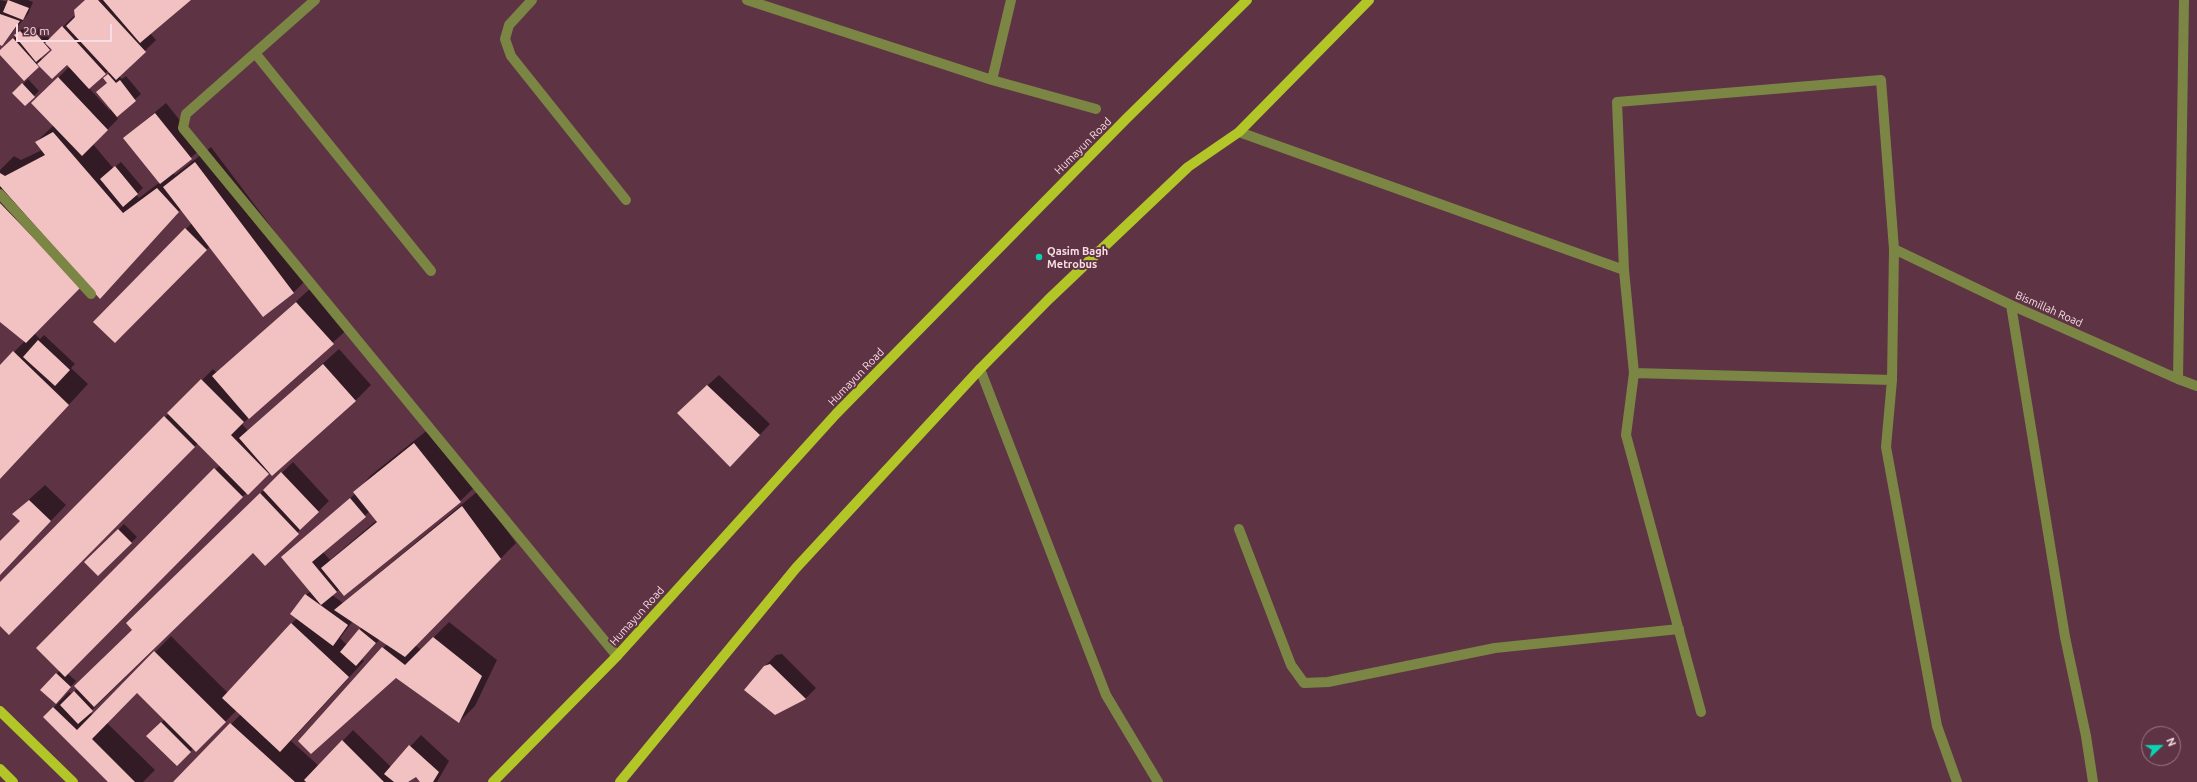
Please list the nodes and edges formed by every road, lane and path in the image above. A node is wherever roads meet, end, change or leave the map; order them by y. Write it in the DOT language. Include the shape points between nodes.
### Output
graph roads {
  1 [pos="315,0"];
  2 [pos="532,0"];
  3 [pos="747,0"];
  4 [pos="1011,0"];
  5 [pos="1247,0"];
  6 [pos="1369,0"];
  7 [pos="2184,0"];
  8 [pos="255,53"];
  9 [pos="992,80"];
  10 [pos="1096,109"];
  11 [pos="1239,132"];
  12 [pos="0,194"];
  13 [pos="626,200"];
  14 [pos="1894,249"];
  15 [pos="1624,270"];
  16 [pos="431,271"];
  17 [pos="91,294"];
  18 [pos="2011,305"];
  19 [pos="980,369"];
  20 [pos="1634,373"];
  21 [pos="2178,379"];
  22 [pos="1892,380"];
  23 [pos="2197,386"];
  24 [pos="1239,528"];
  25 [pos="1679,630"];
  26 [pos="617,656"];
  27 [pos="0,711"];
  28 [pos="1701,712"];
  29 [pos="0,769"];
  30 [pos="13,782"];
  31 [pos="73,782"];
  32 [pos="493,782"];
  33 [pos="620,782"];
  34 [pos="1158,782"];
  35 [pos="1957,782"];
  36 [pos="2093,782"];
  1 -- 8 [label="street"];
  2 -- 13 [label="street" via="509,25 504,39 511,56"];
  3 -- 9 [label="street"];
  4 -- 9 [label="street"];
  5 -- 26 [label="main road, Humayun Road" via="1126,119 836,414"];
  6 -- 11 [label="main road"];
  7 -- 21 [label="street"];
  8 -- 16 [label="street"];
  8 -- 26 [label="street" via="186,114 183,128"];
  9 -- 10 [label="street"];
  11 -- 15 [label="street"];
  11 -- 19 [label="main road" via="1188,167 1049,299"];
  12 -- 17 [label="street"];
  14 -- 15 [label="street" via="1881,80 1617,102"];
  14 -- 18 [label="street, Bismillah Road"];
  14 -- 22 [label="street"];
  15 -- 20 [label="street"];
  18 -- 21 [label="street, Bismillah Road"];
  18 -- 36 [label="street" via="2065,637"];
  19 -- 33 [label="main road" via="796,568"];
  19 -- 34 [label="street" via="1106,695"];
  20 -- 22 [label="street"];
  20 -- 25 [label="street" via="1626,435"];
  21 -- 23 [label="street, Bismillah Road"];
  22 -- 35 [label="street" via="1886,447 1936,726"];
  24 -- 25 [label="street" via="1291,665 1304,684 1328,682 1495,648"];
  25 -- 28 [label="street"];
  26 -- 32 [label="main road, Humayun Road"];
  27 -- 31 [label="main road"];
  29 -- 30 [label="main road"];
}
